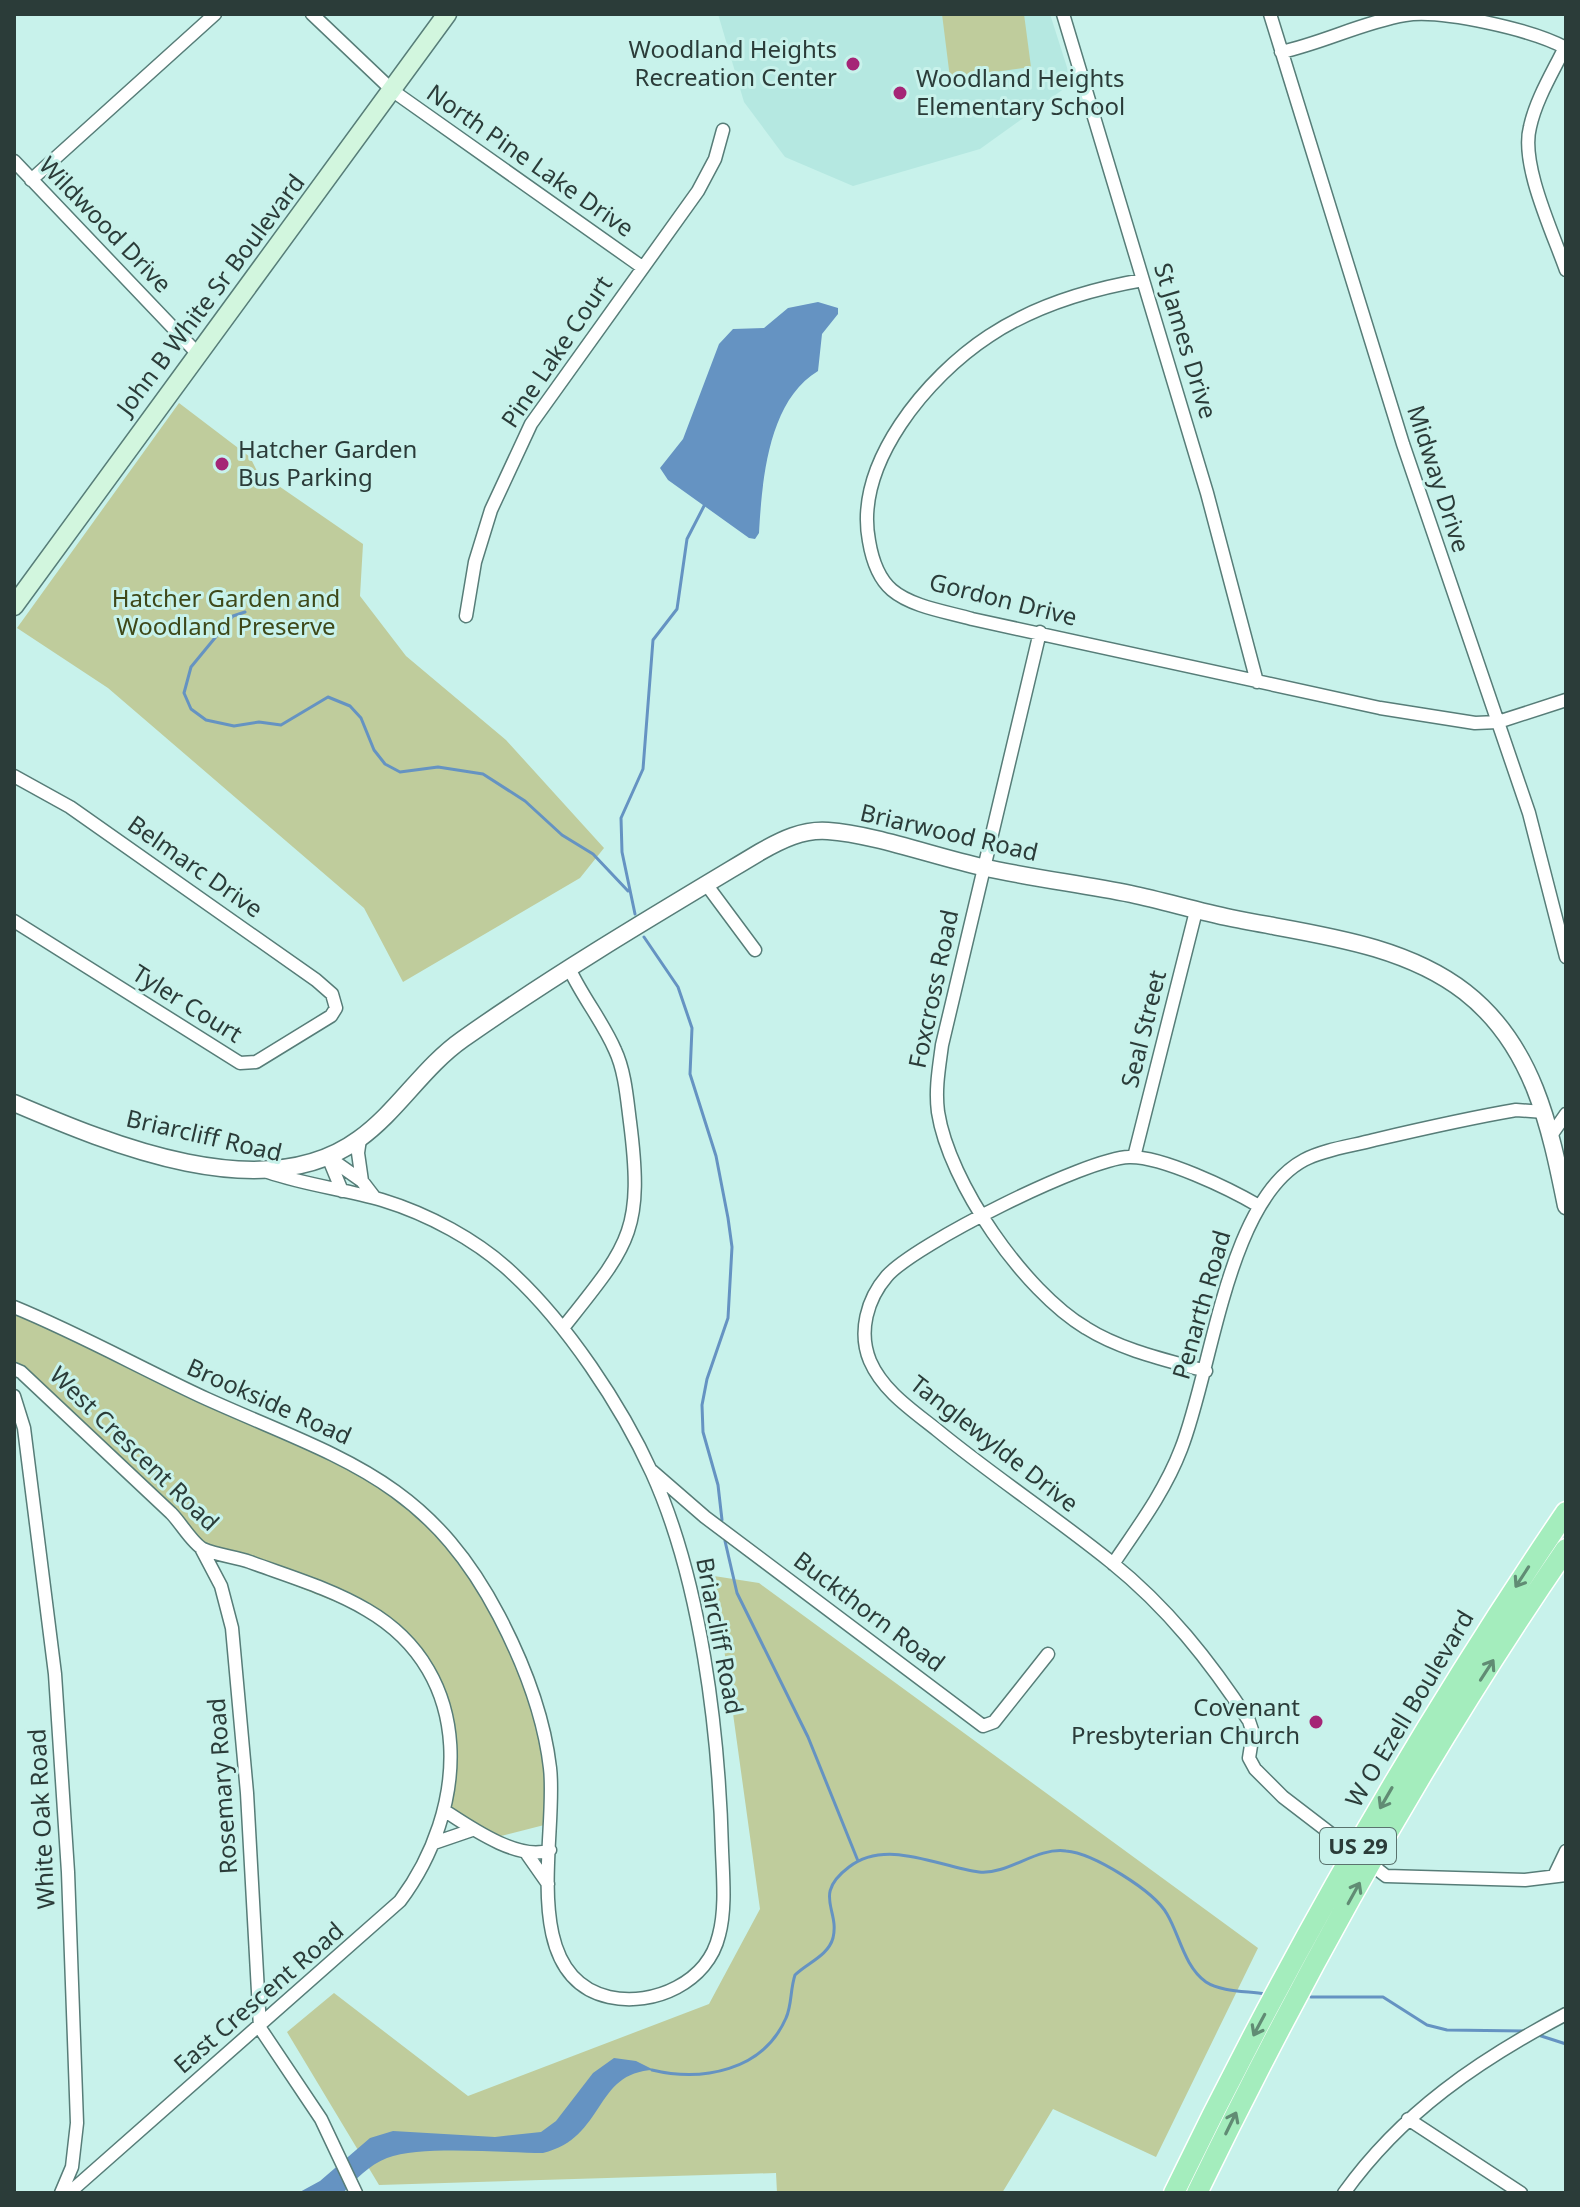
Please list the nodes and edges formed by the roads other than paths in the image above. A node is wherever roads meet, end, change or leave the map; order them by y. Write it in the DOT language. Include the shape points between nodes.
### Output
graph roads {
  1 [pos="215,14"];
  2 [pos="312,14"];
  3 [pos="447,14"];
  4 [pos="1063,14"];
  5 [pos="1270,14"];
  6 [pos="1409,14"];
  7 [pos="1566,48"];
  8 [pos="1281,52"];
  9 [pos="393,91"];
  10 [pos="723,130"];
  11 [pos="14,161"];
  12 [pos="31,180"];
  13 [pos="642,267"];
  14 [pos="1566,270"];
  15 [pos="1143,280"];
  16 [pos="198,354"];
  17 [pos="16,599"];
  18 [pos="466,616"];
  19 [pos="1040,632"];
  20 [pos="1257,682"];
  21 [pos="1566,700"];
  22 [pos="1498,722"];
  23 [pos="14,776"];
  24 [pos="985,868"];
  25 [pos="706,884"];
  26 [pos="1196,911"];
  27 [pos="14,921"];
  28 [pos="755,950"];
  29 [pos="1566,957"];
  30 [pos="570,970"];
  31 [pos="336,1008"];
  32 [pos="14,1103"];
  33 [pos="1544,1112"];
  34 [pos="1566,1114"];
  35 [pos="1552,1134"];
  36 [pos="360,1139"];
  37 [pos="328,1157"];
  38 [pos="1134,1157"];
  39 [pos="268,1172"];
  40 [pos="362,1181"];
  41 [pos="342,1191"];
  42 [pos="375,1198"];
  43 [pos="1259,1206"];
  44 [pos="1566,1206"];
  45 [pos="983,1217"];
  46 [pos="14,1307"];
  47 [pos="563,1328"];
  48 [pos="14,1369"];
  49 [pos="1206,1371"];
  50 [pos="14,1396"];
  51 [pos="652,1471"];
  52 [pos="1566,1512"];
  53 [pos="201,1548"];
  54 [pos="1566,1549"];
  55 [pos="1113,1564"];
  56 [pos="1048,1654"];
  57 [pos="445,1811"];
  58 [pos="472,1830"];
  59 [pos="434,1843"];
  60 [pos="550,1850"];
  61 [pos="1566,1851"];
  62 [pos="527,1854"];
  63 [pos="1363,1855"];
  64 [pos="1560,1876"];
  65 [pos="548,1884"];
  66 [pos="1566,2014"];
  67 [pos="260,2028"];
  68 [pos="1408,2119"];
  69 [pos="355,2192"];
  70 [pos="61,2193"];
  71 [pos="69,2193"];
  72 [pos="1174,2193"];
  73 [pos="1197,2193"];
  74 [pos="1344,2193"];
  75 [pos="1521,2193"];
  1 -- 12 [label="street"];
  2 -- 9 [label="street, North Pine Lake Drive"];
  3 -- 9 [label="main road, John B White Sr Boulevard"];
  4 -- 15 [label="street, St James Drive"];
  5 -- 8 [label="street, Midway Drive"];
  6 -- 7 [label="street" via="1445,15 1538,36"];
  6 -- 8 [label="street"];
  7 -- 14 [label="street" via="1532,118 1528,142"];
  8 -- 22 [label="street, Midway Drive" via="1407,459"];
  9 -- 13 [label="street, North Pine Lake Drive"];
  9 -- 16 [label="main road, John B White Sr Boulevard"];
  10 -- 13 [label="street, Pine Lake Court" via="698,191"];
  11 -- 12 [label="street, Wildwood Drive"];
  12 -- 16 [label="street, Wildwood Drive"];
  13 -- 18 [label="street, Pine Lake Court" via="549,395 515,454 482,536"];
  15 -- 19 [label="street, Gordon Drive" via="1068,299 977,344 905,420 871,480 867,534 874,562 891,589 939,609"];
  15 -- 20 [label="street, St James Drive" via="1211,505"];
  16 -- 17 [label="main road, John B White Sr Boulevard"];
  19 -- 20 [label="street, Gordon Drive"];
  19 -- 24 [label="street, Foxcross Road"];
  20 -- 22 [label="street, Gordon Drive" via="1380,708"];
  21 -- 22 [label="street, Gordon Drive"];
  22 -- 29 [label="street, Midway Drive" via="1529,813"];
  23 -- 31 [label="street, Belmarc Drive" via="70,807 316,980 332,994"];
  24 -- 25 [label="street, Briarwood Road" via="827,831 785,839"];
  24 -- 26 [label="street, Briarwood Road"];
  24 -- 45 [label="street, Foxcross Road" via="937,1083 939,1115 953,1164"];
  25 -- 28 [label="street"];
  25 -- 30 [label="street, Briarwood Road"];
  26 -- 33 [label="street, Briarwood Road" via="1424,965 1468,995 1505,1034 1535,1083"];
  26 -- 38 [label="street, Seal Street"];
  27 -- 31 [label="street, Tyler Court" via="240,1063 256,1062"];
  30 -- 36 [label="street, Briarwood Road" via="459,1042"];
  30 -- 47 [label="street" via="619,1060 635,1200 624,1245"];
  32 -- 39 [label="street, Briarcliff Road" via="143,1149"];
  33 -- 35 [label="street, Briarwood Road"];
  33 -- 43 [label="street, Penarth Road" via="1516,1110 1435,1125 1323,1154 1291,1170"];
  34 -- 35 [label="street"];
  35 -- 44 [label="street, Briarwood Road"];
  36 -- 37 [label="street, Briarwood Road"];
  36 -- 40 [label="street"];
  37 -- 39 [label="street, Briarwood Road"];
  37 -- 40 [label="street, Briarcliff Road"];
  37 -- 41 [label="street"];
  38 -- 43 [label="street, Tanglewylde Drive" via="1201,1178"];
  38 -- 45 [label="street, Tanglewylde Drive" via="1077,1169"];
  39 -- 41 [label="street, Briarcliff Road"];
  40 -- 42 [label="street, Briarcliff Road"];
  41 -- 42 [label="street, Briarcliff Road"];
  42 -- 47 [label="street, Briarcliff Road" via="471,1241 507,1268"];
  43 -- 49 [label="street, Penarth Road" via="1241,1243"];
  45 -- 49 [label="street, Foxcross Road" via="1027,1276 1073,1320 1116,1343"];
  45 -- 55 [label="street, Tanglewylde Drive" via="912,1256 885,1278 866,1317 869,1358 899,1400"];
  46 -- 60 [label="street, Brookside Road" via="212,1401 319,1445 400,1493 433,1522 467,1562 524,1672 550,1764"];
  47 -- 51 [label="street, Briarcliff Road"];
  48 -- 53 [label="street, West Crescent Road" via="177,1519"];
  49 -- 55 [label="street, Penarth Road" via="1169,1477"];
  50 -- 70 [label="street, White Oak Road" via="24,1428 55,1674 68,1872 77,2134"];
  51 -- 56 [label="street, Buckthorn Road" via="705,1517 983,1726 994,1722"];
  51 -- 65 [label="street, Briarcliff Road" via="685,1576 705,1673 721,1815 719,1936 707,1962 678,1988 655,1996 603,1996 580,1982 556,1949 547,1918"];
  52 -- 63 [label="main road, W O Ezell Boulevard / US 29, one-way" via="1449,1692"];
  53 -- 57 [label="street, West Crescent Road" via="366,1609 411,1649 431,1677 449,1725 451,1775"];
  53 -- 67 [label="street, Rosemary Road" via="221,1586 232,1628"];
  63 -- 54 [label="main road, W O Ezell Boulevard / US 29, one-way"];
  55 -- 63 [label="street, Tanglewylde Drive" via="1168,1613 1230,1692 1252,1727 1249,1758 1255,1769 1291,1803"];
  57 -- 58 [label="street"];
  57 -- 59 [label="street, East Crescent Road"];
  58 -- 59 [label="street"];
  58 -- 62 [label="street"];
  59 -- 67 [label="street, East Crescent Road" via="400,1901"];
  60 -- 62 [label="street"];
  60 -- 65 [label="street, Brookside Road"];
  61 -- 64 [label="street"];
  62 -- 65 [label="street"];
  63 -- 64 [label="street, Tanglewylde Drive" via="1386,1876"];
  63 -- 72 [label="main road, W O Ezell Boulevard / US 29, one-way" via="1240,2061"];
  73 -- 63 [label="main road, W O Ezell Boulevard / US 29, one-way"];
  66 -- 68 [label="street" via="1449,2085"];
  67 -- 69 [label="street" via="321,2119"];
  67 -- 71 [label="street, East Crescent Road"];
  68 -- 74 [label="street"];
  68 -- 75 [label="street"];
}
